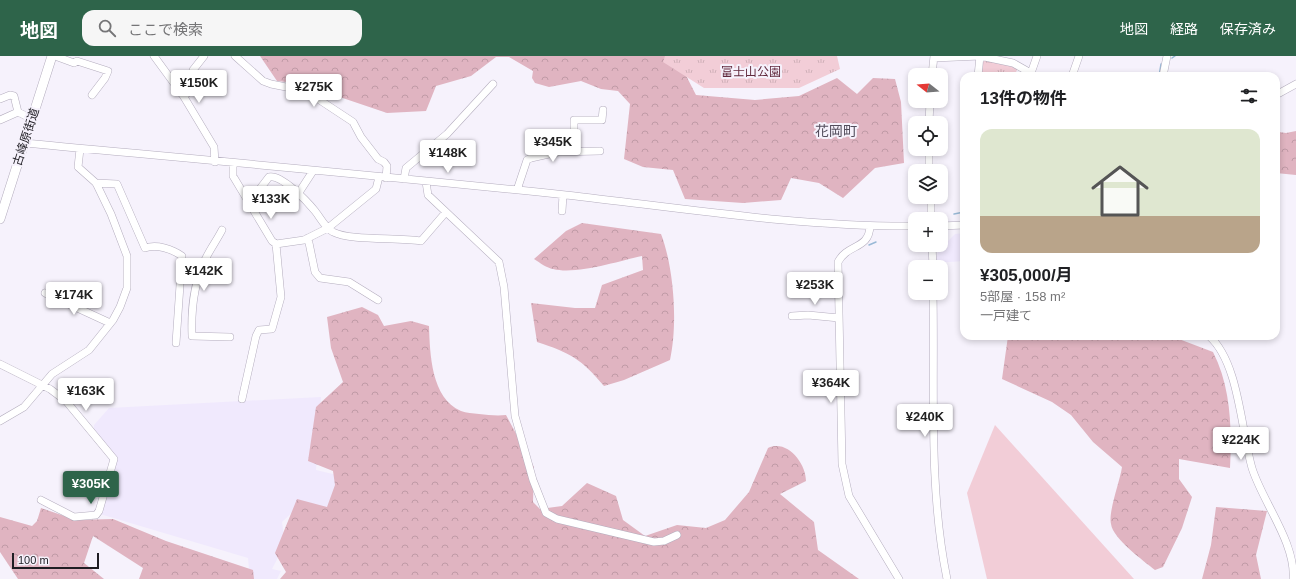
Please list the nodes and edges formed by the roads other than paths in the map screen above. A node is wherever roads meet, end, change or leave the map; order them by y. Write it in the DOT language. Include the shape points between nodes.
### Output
graph roads {
  1 [pos="53,56"];
  2 [pos="154,56"];
  3 [pos="204,56"];
  4 [pos="235,56"];
  5 [pos="980,56"];
  6 [pos="1037,56"];
  7 [pos="1079,56"];
  8 [pos="1167,56"];
  9 [pos="934,57"];
  10 [pos="933,68"];
  11 [pos="978,72"];
  12 [pos="1028,72"];
  13 [pos="1034,72"];
  14 [pos="1073,72"];
  15 [pos="1164,72"];
  16 [pos="493,84"];
  17 [pos="1296,84"];
  18 [pos="1280,93"];
  19 [pos="92,95"];
  20 [pos="184,97"];
  21 [pos="0,99"];
  22 [pos="602,110"];
  23 [pos="18,112"];
  24 [pos="32,118"];
  25 [pos="0,120"];
  26 [pos="24,143"];
  27 [pos="80,149"];
  28 [pos="574,151"];
  29 [pos="600,152"];
  30 [pos="214,162"];
  31 [pos="233,164"];
  32 [pos="313,172"];
  33 [pos="383,178"];
  34 [pos="404,179"];
  35 [pos="426,182"];
  36 [pos="96,183"];
  37 [pos="517,190"];
  38 [pos="298,194"];
  39 [pos="563,195"];
  40 [pos="3,197"];
  41 [pos="249,203"];
  42 [pos="562,211"];
  43 [pos="446,212"];
  44 [pos="0,219"];
  45 [pos="960,225"];
  46 [pos="870,226"];
  47 [pos="908,226"];
  48 [pos="948,226"];
  49 [pos="328,228"];
  50 [pos="222,230"];
  51 [pos="308,238"];
  52 [pos="276,244"];
  53 [pos="45,293"];
  54 [pos="378,300"];
  55 [pos="933,300"];
  56 [pos="792,316"];
  57 [pos="839,318"];
  58 [pos="110,323"];
  59 [pos="230,337"];
  60 [pos="1214,340"];
  61 [pos="176,343"];
  62 [pos="0,364"];
  63 [pos="41,385"];
  64 [pos="242,399"];
  65 [pos="0,420"];
  66 [pos="41,500"];
  67 [pos="677,535"];
  68 [pos="899,579"];
  69 [pos="947,579"];
  70 [pos="1292,579"];
  1 -- 19 [label="street" via="74,63 77,60 108,71"];
  1 -- 24 [label="main road, 古峰原街道"];
  2 -- 20 [label="street"];
  3 -- 20 [label="street" via="193,70"];
  4 -- 33 [label="street" via="271,84 306,91 353,122 361,137 387,166"];
  5 -- 9 [label="street"];
  5 -- 11 [label="street"];
  5 -- 12 [label="street" via="1013,63"];
  6 -- 13 [label="street"];
  7 -- 14 [label="street"];
  8 -- 15 [label="street"];
  9 -- 10 [label="street"];
  16 -- 34 [label="street" via="447,134 406,168"];
  17 -- 18 [label="street"];
  20 -- 30 [label="street" via="214,147"];
  21 -- 23 [label="street" via="14,96"];
  22 -- 28 [label="street" via="602,120 574,120"];
  23 -- 24 [label="street"];
  23 -- 25 [label="street"];
  24 -- 26 [label="main road, 古峰原街道"];
  26 -- 27 [label="street"];
  26 -- 40 [label="main road, 古峰原街道"];
  27 -- 30 [label="street"];
  27 -- 36 [label="street" via="78,167"];
  28 -- 29 [label="street"];
  28 -- 37 [label="street" via="558,152 527,160"];
  30 -- 31 [label="street"];
  31 -- 32 [label="street"];
  31 -- 41 [label="street" via="233,176"];
  32 -- 33 [label="street"];
  32 -- 38 [label="street"];
  33 -- 34 [label="street"];
  33 -- 49 [label="street" via="376,189"];
  34 -- 35 [label="street"];
  35 -- 37 [label="street"];
  35 -- 43 [label="street" via="428,195"];
  36 -- 58 [label="street" via="127,256 127,288 120,307"];
  36 -- 61 [label="street" via="117,184 145,248 153,245 182,256"];
  37 -- 39 [label="street"];
  38 -- 41 [label="street" via="274,176 269,177"];
  38 -- 49 [label="street"];
  39 -- 42 [label="street"];
  39 -- 46 [label="street" via="693,211"];
  40 -- 44 [label="main road, 古峰原街道"];
  41 -- 52 [label="street"];
  43 -- 49 [label="street" via="421,241 344,236"];
  43 -- 67 [label="street" via="496,257 501,269 515,416 533,480 546,513 557,519 654,542"];
  45 -- 48 [label="street"];
  46 -- 47 [label="street"];
  46 -- 57 [label="street" via="870,233 864,243 847,251 838,262"];
  49 -- 51 [label="street"];
  50 -- 59 [label="street" via="205,259 196,282 191,310 192,336"];
  51 -- 52 [label="street"];
  51 -- 54 [label="street" via="315,272 320,278 349,282"];
  52 -- 64 [label="street" via="281,297 272,329 260,330 256,336"];
  53 -- 58 [label="street"];
  55 -- 69 [label="street" via="936,502"];
  56 -- 57 [label="street"];
  57 -- 68 [label="street" via="842,464 846,489"];
  58 -- 63 [label="street" via="89,350 52,374"];
  60 -- 70 [label="street" via="1228,365 1252,469 1287,549"];
  62 -- 63 [label="street"];
  63 -- 65 [label="street" via="24,407"];
  63 -- 66 [label="street" via="66,401 114,459 96,515 74,517"];
}
